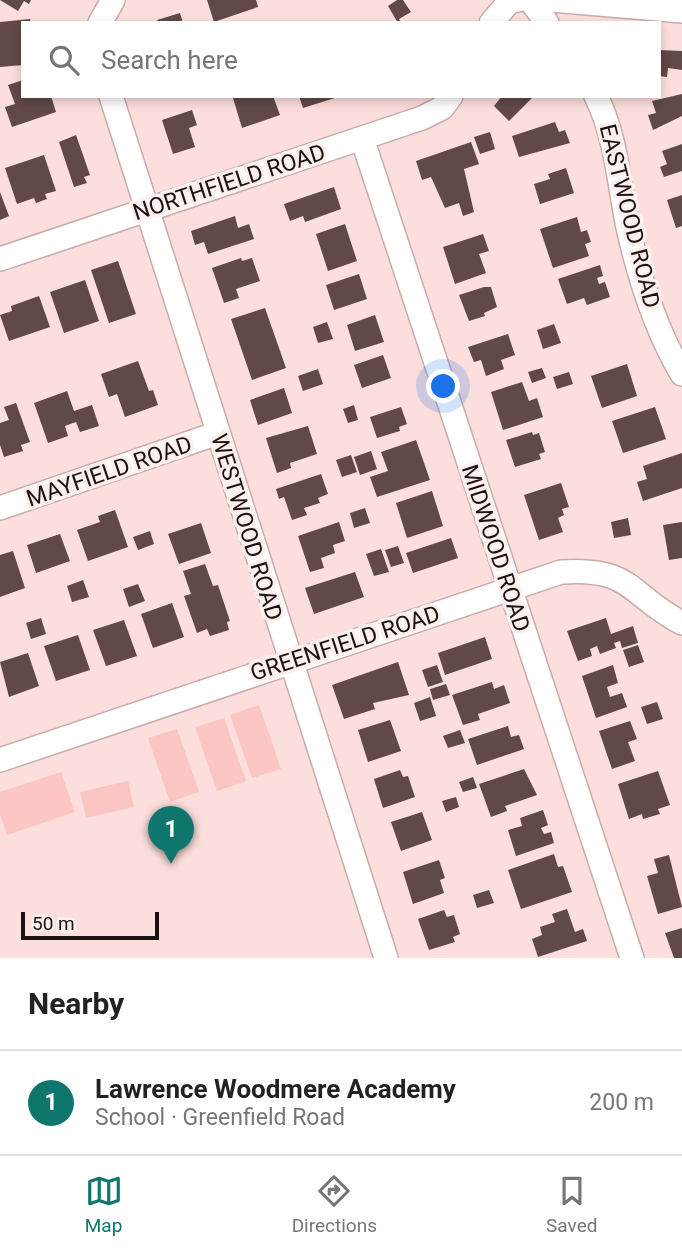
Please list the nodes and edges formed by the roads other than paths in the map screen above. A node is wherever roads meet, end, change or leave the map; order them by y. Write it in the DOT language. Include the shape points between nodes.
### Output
graph roads {
  1 [pos="113,0"];
  2 [pos="518,0"];
  3 [pos="530,0"];
  4 [pos="551,0"];
  5 [pos="682,11"];
  6 [pos="101,21"];
  7 [pos="493,21"];
  8 [pos="546,21"];
  9 [pos="112,98"];
  10 [pos="450,98"];
  11 [pos="597,98"];
  12 [pos="362,138"];
  13 [pos="147,209"];
  14 [pos="0,259"];
  15 [pos="682,374"];
  16 [pos="218,433"];
  17 [pos="0,508"];
  18 [pos="509,589"];
  19 [pos="682,622"];
  20 [pos="290,662"];
  21 [pos="0,760"];
  22 [pos="381,956"];
  23 [pos="632,958"];
  1 -- 6 [label="street"];
  2 -- 7 [label="street" via="510,1"];
  3 -- 8 [label="street"];
  4 -- 5 [label="street"];
  9 -- 13 [label="street, WESTWOOD ROAD"];
  10 -- 12 [label="street, NORTHFIELD ROAD" via="442,108 422,118"];
  11 -- 15 [label="street, EASTWOOD ROAD" via="654,313"];
  12 -- 13 [label="street, NORTHFIELD ROAD"];
  12 -- 18 [label="street, MIDWOOD ROAD"];
  13 -- 14 [label="street, NORTHFIELD ROAD"];
  13 -- 16 [label="street, WESTWOOD ROAD"];
  16 -- 17 [label="street, MAYFIELD ROAD"];
  16 -- 20 [label="street, WESTWOOD ROAD"];
  18 -- 19 [label="street, GREENFIELD ROAD" via="561,572 605,572"];
  18 -- 20 [label="street, GREENFIELD ROAD"];
  18 -- 23 [label="street, MIDWOOD ROAD"];
  20 -- 21 [label="street, GREENFIELD ROAD"];
  20 -- 22 [label="street, WESTWOOD ROAD"];
}
